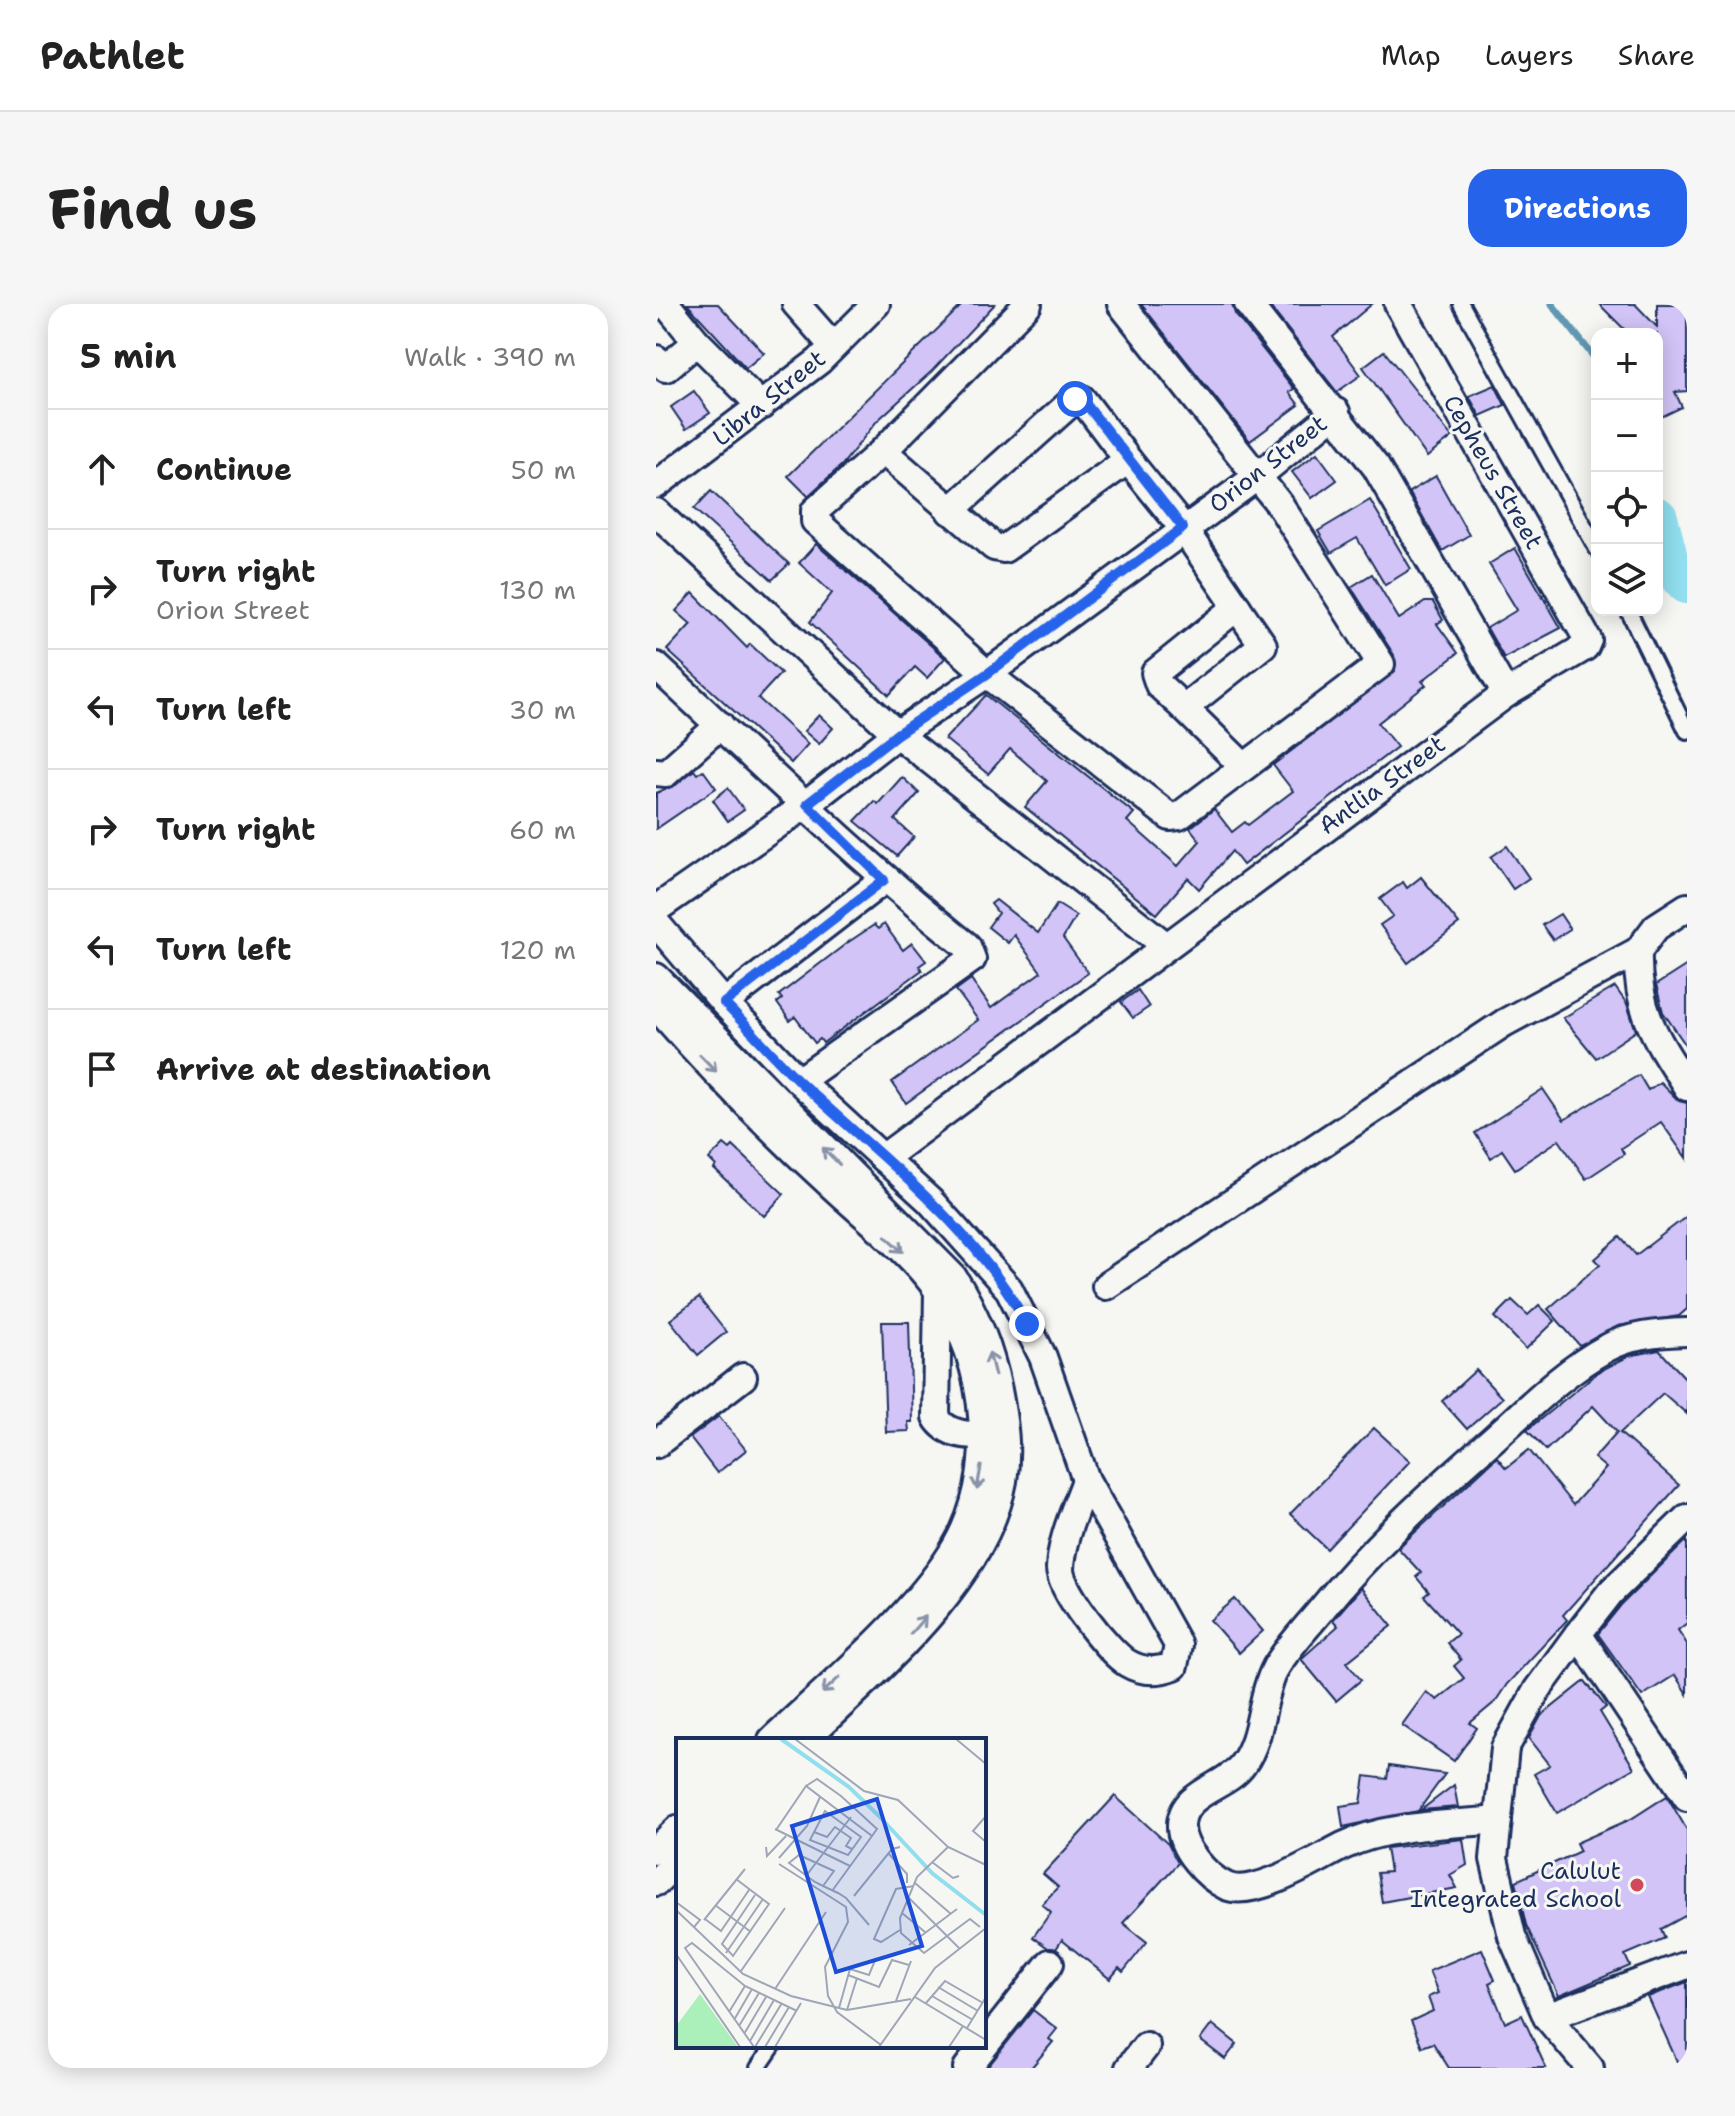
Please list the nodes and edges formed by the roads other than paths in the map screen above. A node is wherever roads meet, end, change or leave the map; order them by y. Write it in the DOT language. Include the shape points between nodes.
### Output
graph roads {
  1 [pos="666,304"];
  2 [pos="796,304"];
  3 [pos="876,304"];
  4 [pos="1028,304"];
  5 [pos="1121,304"];
  6 [pos="1248,304"];
  7 [pos="1398,304"];
  8 [pos="1461,304"];
  9 [pos="697,342"];
  10 [pos="833,346"];
  11 [pos="656,359"];
  12 [pos="761,406"];
  13 [pos="1336,412"];
  14 [pos="883,451"];
  15 [pos="1128,460"];
  16 [pos="1258,476"];
  17 [pos="656,485"];
  18 [pos="950,511"];
  19 [pos="656,512"];
  20 [pos="1183,528"];
  21 [pos="1594,544"];
  22 [pos="1237,607"];
  23 [pos="1631,616"];
  24 [pos="1588,640"];
  25 [pos="656,666"];
  26 [pos="987,674"];
  27 [pos="1506,694"];
  28 [pos="1184,708"];
  29 [pos="720,725"];
  30 [pos="1687,731"];
  31 [pos="897,734"];
  32 [pos="1242,765"];
  33 [pos="656,772"];
  34 [pos="807,804"];
  35 [pos="884,880"];
  36 [pos="1687,907"];
  37 [pos="656,909"];
  38 [pos="656,923"];
  39 [pos="1165,945"];
  40 [pos="1638,951"];
  41 [pos="656,977"];
  42 [pos="724,1003"];
  43 [pos="656,1006"];
  44 [pos="799,1081"];
  45 [pos="1687,1087"];
  46 [pos="883,1158"];
  47 [pos="946,1284"];
  48 [pos="1106,1286"];
  49 [pos="1687,1332"];
  50 [pos="743,1377"];
  51 [pos="995,1435"];
  52 [pos="656,1444"];
  53 [pos="1086,1480"];
  54 [pos="1687,1518"];
  55 [pos="940,1585"];
  56 [pos="1578,1634"];
  57 [pos="774,1738"];
  58 [pos="806,1738"];
  59 [pos="1687,1797"];
  60 [pos="1498,1820"];
  61 [pos="676,1831"];
  62 [pos="656,1850"];
  63 [pos="676,1863"];
  64 [pos="656,1882"];
  65 [pos="1050,1963"];
  66 [pos="1687,1965"];
  67 [pos="1547,2017"];
  68 [pos="986,2044"];
  69 [pos="1146,2046"];
  70 [pos="772,2048"];
  71 [pos="983,2048"];
  72 [pos="758,2068"];
  73 [pos="967,2068"];
  74 [pos="1129,2068"];
  75 [pos="1590,2068"];
  1 -- 9 [label="street"];
  2 -- 10 [label="street"];
  3 -- 10 [label="street, Libra Street"];
  4 -- 14 [label="street"];
  5 -- 16 [label="street"];
  6 -- 13 [label="street"];
  7 -- 24 [label="street, Cepheus Street"];
  8 -- 21 [label="lane"];
  9 -- 11 [label="street" via="666,368"];
  9 -- 12 [label="street"];
  10 -- 12 [label="street, Libra Street"];
  12 -- 17 [label="street, Libra Street"];
  13 -- 16 [label="street, Orion Street"];
  13 -- 27 [label="street" via="1376,467"];
  14 -- 18 [label="street"];
  14 -- 26 [label="street" via="815,511 815,521"];
  15 -- 18 [label="street" via="1004,549 994,547"];
  15 -- 18 [label="street" via="1082,399 1075,399"];
  15 -- 20 [label="street"];
  16 -- 20 [label="street, Orion Street"];
  16 -- 32 [label="street" via="1381,664"];
  19 -- 31 [label="street"];
  20 -- 22 [label="street"];
  20 -- 26 [label="street, Orion Street"];
  22 -- 28 [label="street" via="1262,650"];
  22 -- 28 [label="street" via="1155,673 1159,685"];
  23 -- 30 [label="lane"];
  24 -- 27 [label="street, Antlia Street" via="1585,647"];
  25 -- 29 [label="street"];
  26 -- 31 [label="street, Orion Street"];
  26 -- 32 [label="street" via="1170,817 1179,816"];
  27 -- 39 [label="street, Antlia Street"];
  28 -- 32 [label="street"];
  29 -- 33 [label="street" via="666,773"];
  29 -- 34 [label="street"];
  31 -- 34 [label="street, Orion Street"];
  31 -- 39 [label="street"];
  34 -- 35 [label="street"];
  34 -- 37 [label="street, Orion Street"];
  35 -- 42 [label="street"];
  35 -- 44 [label="street" via="967,946 972,959"];
  36 -- 40 [label="street" via="1656,927"];
  38 -- 42 [label="street"];
  39 -- 46 [label="street, Antlia Street"];
  40 -- 45 [label="street" via="1644,1015"];
  40 -- 48 [label="street" via="1504,1023"];
  47 -- 41 [label="street, one-way"];
  42 -- 44 [label="street"];
  43 -- 47 [label="street, one-way" via="768,1125 898,1247"];
  44 -- 46 [label="street"];
  46 -- 53 [label="street" via="949,1220 1009,1289 1043,1357"];
  47 -- 51 [label="street"];
  47 -- 51 [label="street" via="936,1417 947,1430"];
  49 -- 60 [label="street" via="1624,1341 1588,1359 1401,1521 1291,1647 1277,1667 1244,1764 1195,1798 1185,1809 1181,1827 1196,1862 1227,1887 1246,1889 1348,1843"];
  50 -- 52 [label="street"];
  51 -- 55 [label="street" via="965,1530"];
  53 -- 53 [label="street" via="1178,1645 1174,1666 1146,1670 1125,1662 1065,1586 1060,1571 1064,1544"];
  54 -- 56 [label="street" via="1610,1593"];
  55 -- 57 [label="street, one-way"];
  58 -- 55 [label="street, one-way" via="880,1667"];
  56 -- 59 [label="street"];
  56 -- 60 [label="street" via="1537,1690 1505,1748"];
  60 -- 67 [label="street" via="1494,1859 1512,1936"];
  61 -- 62 [label="street"];
  63 -- 64 [label="street"];
  65 -- 68 [label="street"];
  66 -- 67 [label="street"];
  67 -- 75 [label="street"];
  69 -- 74 [label="street"];
  70 -- 72 [label="lane"];
  71 -- 73 [label="street"];
}
